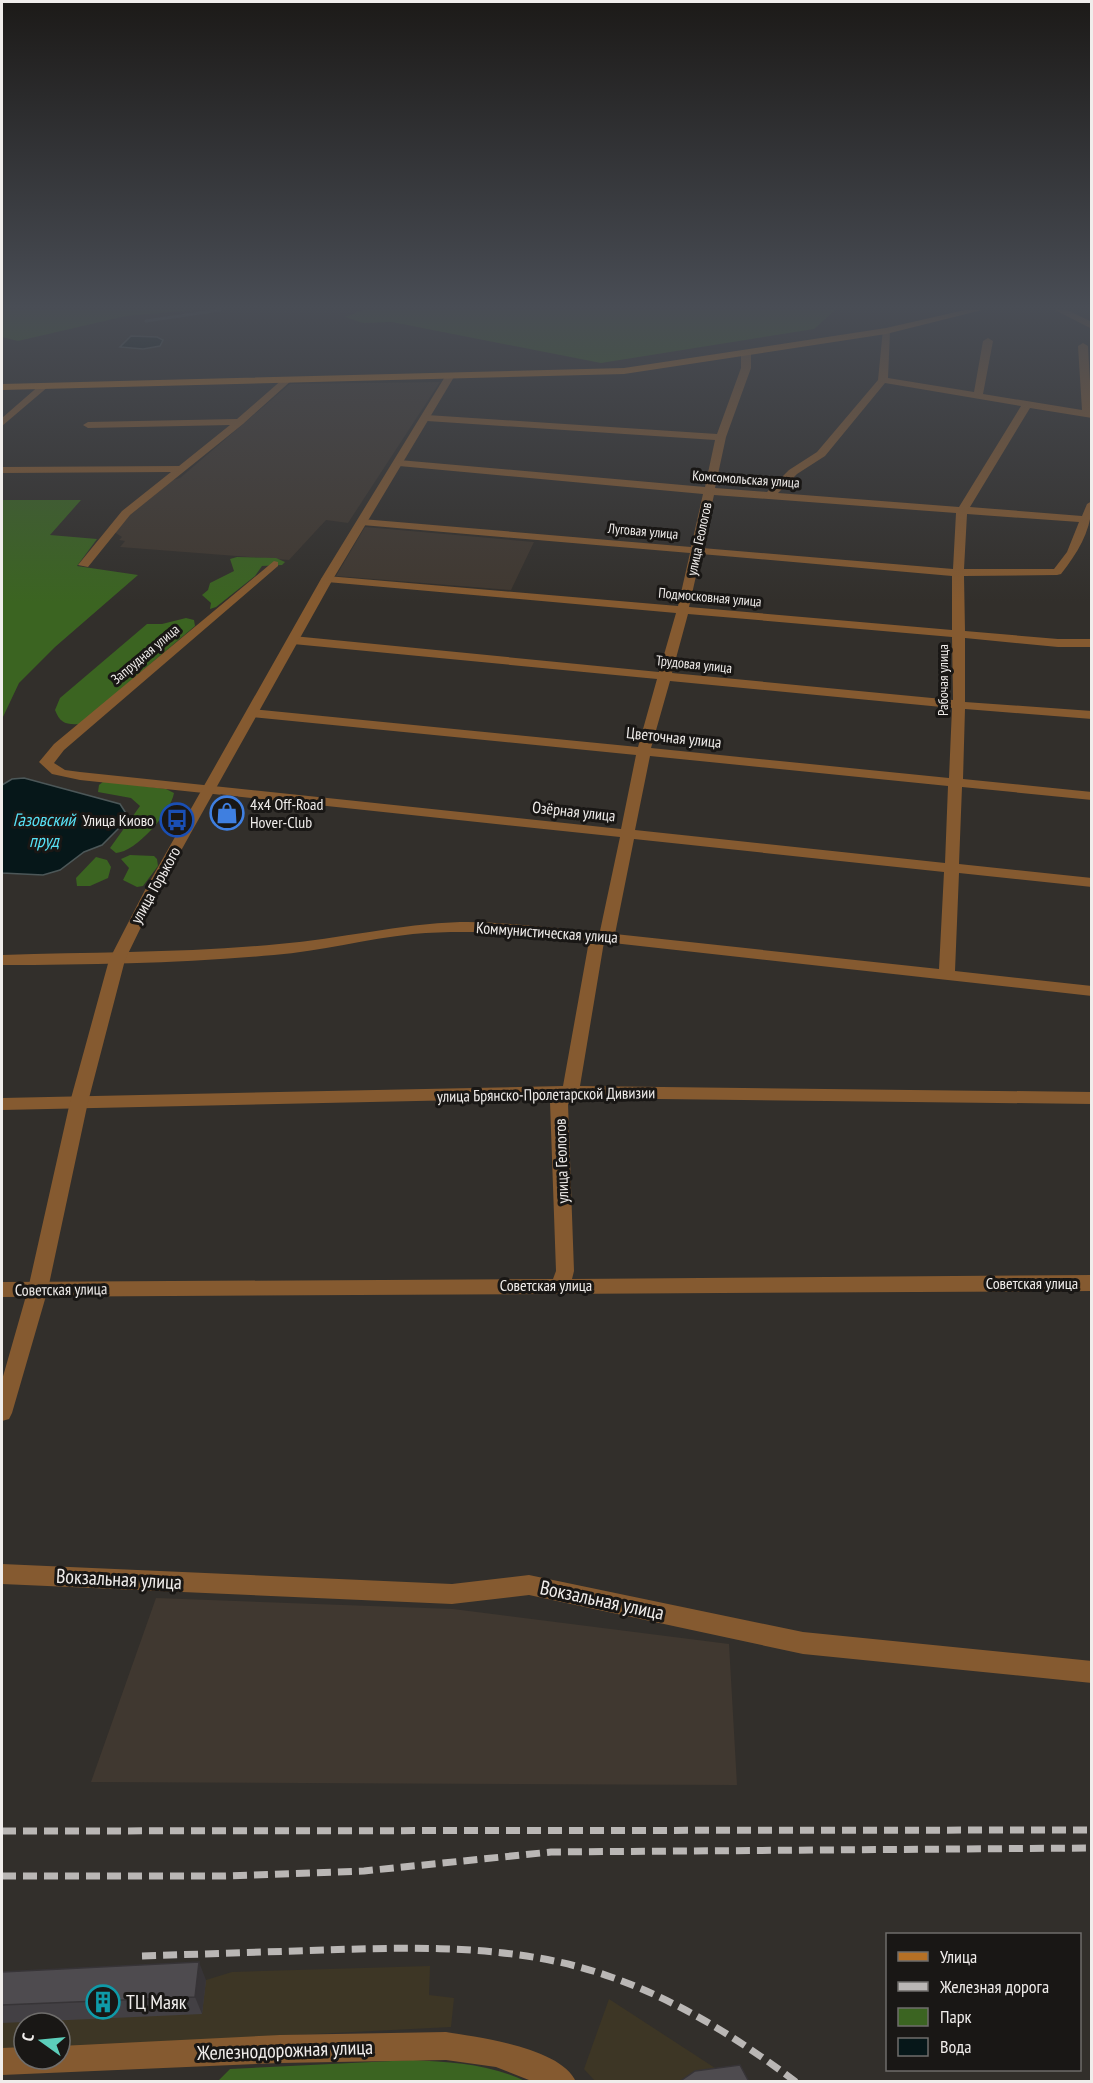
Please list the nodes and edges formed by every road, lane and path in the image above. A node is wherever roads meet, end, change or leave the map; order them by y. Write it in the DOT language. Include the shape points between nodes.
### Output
graph roads {
  1 [pos="20,407"];
  2 [pos="257,407"];
  3 [pos="433,407"];
  4 [pos="731,407"];
  5 [pos="860,407"];
  6 [pos="1026,407"];
  7 [pos="1041,407"];
  8 [pos="1089,415"];
  9 [pos="427,418"];
  10 [pos="240,422"];
  11 [pos="2,423"];
  12 [pos="88,425"];
  13 [pos="720,437"];
  14 [pos="399,462"];
  15 [pos="181,469"];
  16 [pos="2,470"];
  17 [pos="709,491"];
  18 [pos="769,496"];
  19 [pos="1092,504"];
  20 [pos="962,511"];
  21 [pos="1087,520"];
  22 [pos="362,522"];
  23 [pos="697,551"];
  24 [pos="274,564"];
  25 [pos="84,565"];
  26 [pos="958,573"];
  27 [pos="327,579"];
  28 [pos="683,609"];
  29 [pos="958,634"];
  30 [pos="293,640"];
  31 [pos="1092,643"];
  32 [pos="664,676"];
  33 [pos="959,705"];
  34 [pos="252,713"];
  35 [pos="1092,715"];
  36 [pos="644,751"];
  37 [pos="52,770"];
  38 [pos="954,783"];
  39 [pos="210,789"];
  40 [pos="1092,796"];
  41 [pos="626,835"];
  42 [pos="952,870"];
  43 [pos="1092,883"];
  44 [pos="602,936"];
  45 [pos="2,960"];
  46 [pos="117,960"];
  47 [pos="947,973"];
  48 [pos="1092,991"];
  49 [pos="570,1092"];
  50 [pos="1092,1098"];
  51 [pos="79,1102"];
  52 [pos="2,1104"];
  53 [pos="1092,1283"];
  54 [pos="561,1285"];
  55 [pos="38,1289"];
  56 [pos="2,1290"];
  57 [pos="2,1413"];
  58 [pos="2,1574"];
  59 [pos="1092,1672"];
  60 [pos="2,2062"];
  61 [pos="562,2082"];
  1 -- 11 [label="street"];
  2 -- 10 [label="street"];
  3 -- 9 [label="street, улица Горького"];
  4 -- 13 [label="street, улица Геологов"];
  5 -- 18 [label="street" via="821,454 793,472"];
  6 -- 20 [label="street, Рабочая улица"];
  7 -- 8 [label="street"];
  9 -- 13 [label="street"];
  9 -- 14 [label="street, улица Горького"];
  10 -- 12 [label="street"];
  10 -- 15 [label="street"];
  13 -- 17 [label="street, улица Геологов"];
  14 -- 17 [label="street, Комсомольская улица"];
  14 -- 22 [label="street, улица Горького"];
  15 -- 16 [label="street"];
  15 -- 25 [label="street" via="126,513"];
  17 -- 18 [label="street, Комсомольская улица"];
  17 -- 23 [label="street, улица Геологов"];
  18 -- 20 [label="street, Комсомольская улица"];
  19 -- 21 [label="street, Луговая улица"];
  20 -- 21 [label="street, Комсомольская улица"];
  20 -- 26 [label="street, Рабочая улица"];
  21 -- 26 [label="street, Луговая улица" via="1072,554 1057,572"];
  22 -- 23 [label="street, Луговая улица"];
  22 -- 27 [label="street, улица Горького"];
  23 -- 26 [label="street, Луговая улица"];
  23 -- 28 [label="street, улица Геологов"];
  24 -- 37 [label="street, Запрудная улица" via="58,747 46,762"];
  26 -- 29 [label="street, Рабочая улица"];
  27 -- 28 [label="street, Подмосковная улица"];
  27 -- 30 [label="street, улица Горького"];
  28 -- 29 [label="street, Подмосковная улица"];
  28 -- 32 [label="street, улица Геологов"];
  29 -- 31 [label="street, Подмосковная улица"];
  29 -- 33 [label="street, Рабочая улица"];
  30 -- 32 [label="street, Трудовая улица"];
  30 -- 34 [label="street, улица Горького"];
  32 -- 33 [label="street, Трудовая улица"];
  32 -- 36 [label="street, улица Геологов"];
  33 -- 35 [label="street, Трудовая улица"];
  33 -- 38 [label="street, Рабочая улица"];
  34 -- 36 [label="street, Цветочная улица"];
  34 -- 39 [label="street, улица Горького"];
  36 -- 38 [label="street, Цветочная улица"];
  36 -- 41 [label="street, улица Геологов"];
  37 -- 39 [label="street, Озёрная улица"];
  38 -- 40 [label="street, Цветочная улица"];
  38 -- 42 [label="street, Рабочая улица"];
  39 -- 41 [label="street, Озёрная улица"];
  39 -- 46 [label="street, улица Горького"];
  41 -- 42 [label="street, Озёрная улица"];
  41 -- 44 [label="street, улица Геологов"];
  42 -- 43 [label="street, Озёрная улица"];
  42 -- 47 [label="street, Рабочая улица"];
  44 -- 46 [label="street, Коммунистическая улица" via="472,926 379,934 309,947"];
  44 -- 47 [label="street, Коммунистическая улица"];
  44 -- 49 [label="street, улица Геологов"];
  45 -- 46 [label="street, Коммунистическая улица"];
  46 -- 51 [label="street, улица Горького"];
  47 -- 48 [label="street, Коммунистическая улица"];
  49 -- 50 [label="street, улица Брянско-Пролетарской Дивизии"];
  49 -- 51 [label="street, улица Брянско-Пролетарской Дивизии"];
  49 -- 54 [label="street, улица Геологов" via="560,1102 565,1270"];
  51 -- 52 [label="street, улица Брянско-Пролетарской Дивизии"];
  51 -- 55 [label="street, улица Горького"];
  53 -- 54 [label="street, Советская улица"];
  54 -- 55 [label="street, Советская улица"];
  55 -- 56 [label="street, Советская улица"];
  55 -- 57 [label="street, улица Горького"];
  58 -- 59 [label="street, Вокзальная улица" via="452,1594 529,1585 803,1643"];
  60 -- 61 [label="street, Железнодорожная улица" via="446,2046 496,2053 528,2063"];
}
